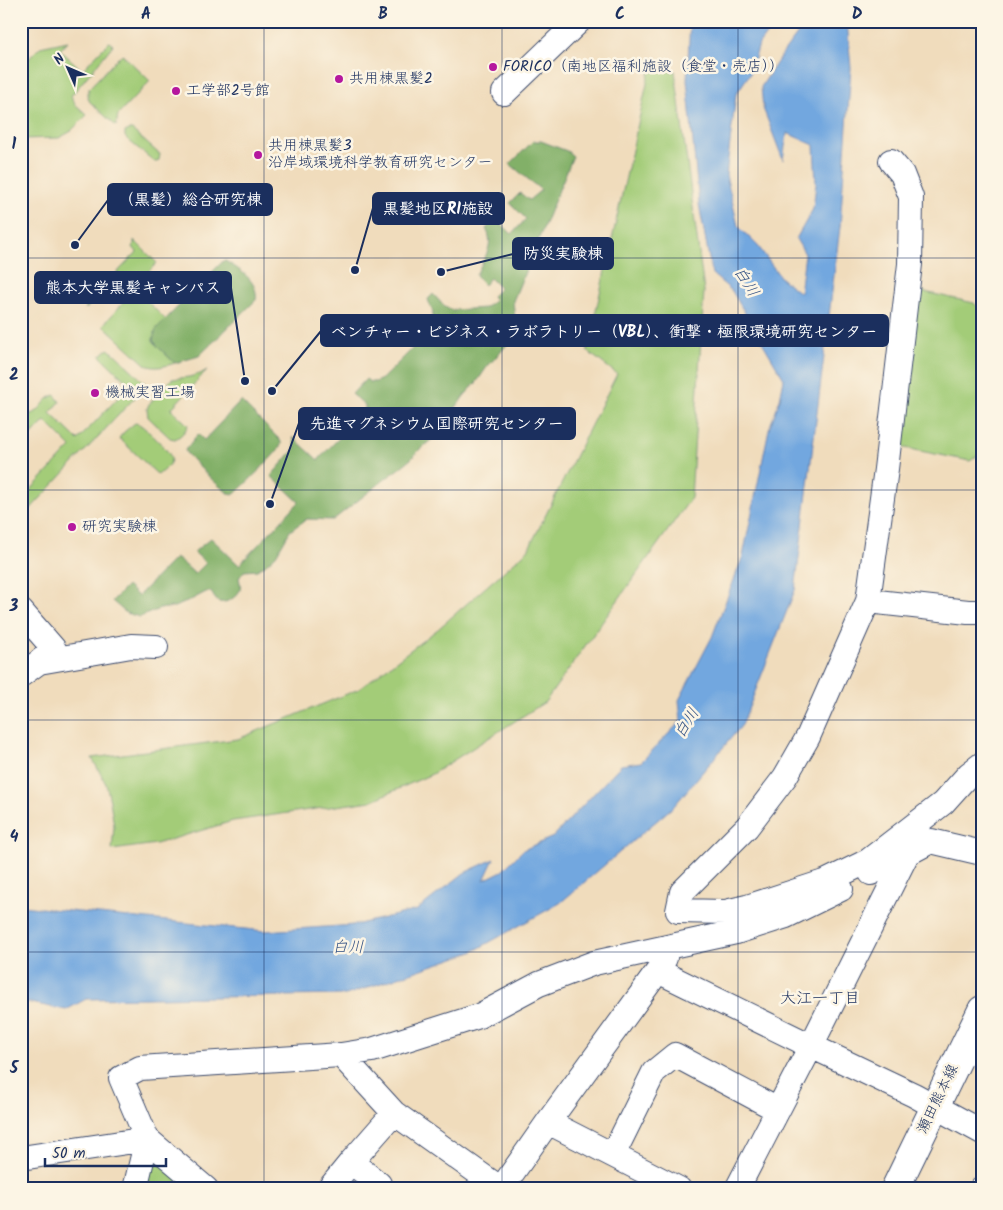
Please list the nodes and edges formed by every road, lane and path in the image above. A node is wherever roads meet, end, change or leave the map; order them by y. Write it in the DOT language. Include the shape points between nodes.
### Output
graph roads {
  1 [pos="579,21"];
  2 [pos="504,93"];
  3 [pos="891,162"];
  4 [pos="868,600"];
  5 [pos="21,610"];
  6 [pos="982,612"];
  7 [pos="156,648"];
  8 [pos="30,668"];
  9 [pos="982,764"];
  10 [pos="982,853"];
  11 [pos="907,854"];
  12 [pos="672,945"];
  13 [pos="658,971"];
  14 [pos="982,1010"];
  15 [pos="811,1046"];
  16 [pos="341,1055"];
  17 [pos="935,1106"];
  18 [pos="778,1110"];
  19 [pos="394,1112"];
  20 [pos="548,1122"];
  21 [pos="982,1132"];
  22 [pos="147,1139"];
  23 [pos="613,1155"];
  24 [pos="21,1158"];
  25 [pos="351,1162"];
  26 [pos="378,1184"];
  27 [pos="135,1189"];
  28 [pos="206,1189"];
  29 [pos="329,1189"];
  30 [pos="501,1189"];
  31 [pos="679,1189"];
  32 [pos="737,1189"];
  33 [pos="895,1189"];
  1 -- 2 [label="street"];
  3 -- 4 [label="street" via="902,174 911,197 910,264"];
  4 -- 6 [label="street"];
  4 -- 9 [label="street" via="808,737 785,777 747,827 682,892 678,911 726,912 827,881 868,861 943,803"];
  5 -- 8 [label="street" via="54,649"];
  7 -- 8 [label="street" via="131,646"];
  10 -- 11 [label="street" via="931,840"];
  11 -- 12 [label="street" via="786,916 736,932"];
  11 -- 15 [label="street"];
  12 -- 13 [label="street"];
  12 -- 16 [label="street" via="594,963 539,984 479,1016 372,1050"];
  13 -- 15 [label="street"];
  13 -- 20 [label="street"];
  14 -- 17 [label="main road, 瀬田熊本線"];
  15 -- 17 [label="street"];
  15 -- 18 [label="street"];
  16 -- 19 [label="street"];
  16 -- 22 [label="street" via="140,1068 121,1078"];
  17 -- 21 [label="street"];
  17 -- 33 [label="main road, 瀬田熊本線"];
  18 -- 23 [label="street" via="675,1055 654,1072"];
  18 -- 32 [label="street"];
  19 -- 25 [label="street"];
  19 -- 30 [label="street"];
  20 -- 23 [label="street"];
  20 -- 30 [label="street"];
  22 -- 24 [label="street"];
  22 -- 27 [label="street"];
  22 -- 28 [label="street"];
  23 -- 31 [label="street"];
  25 -- 26 [label="street"];
  25 -- 29 [label="street"];
}
